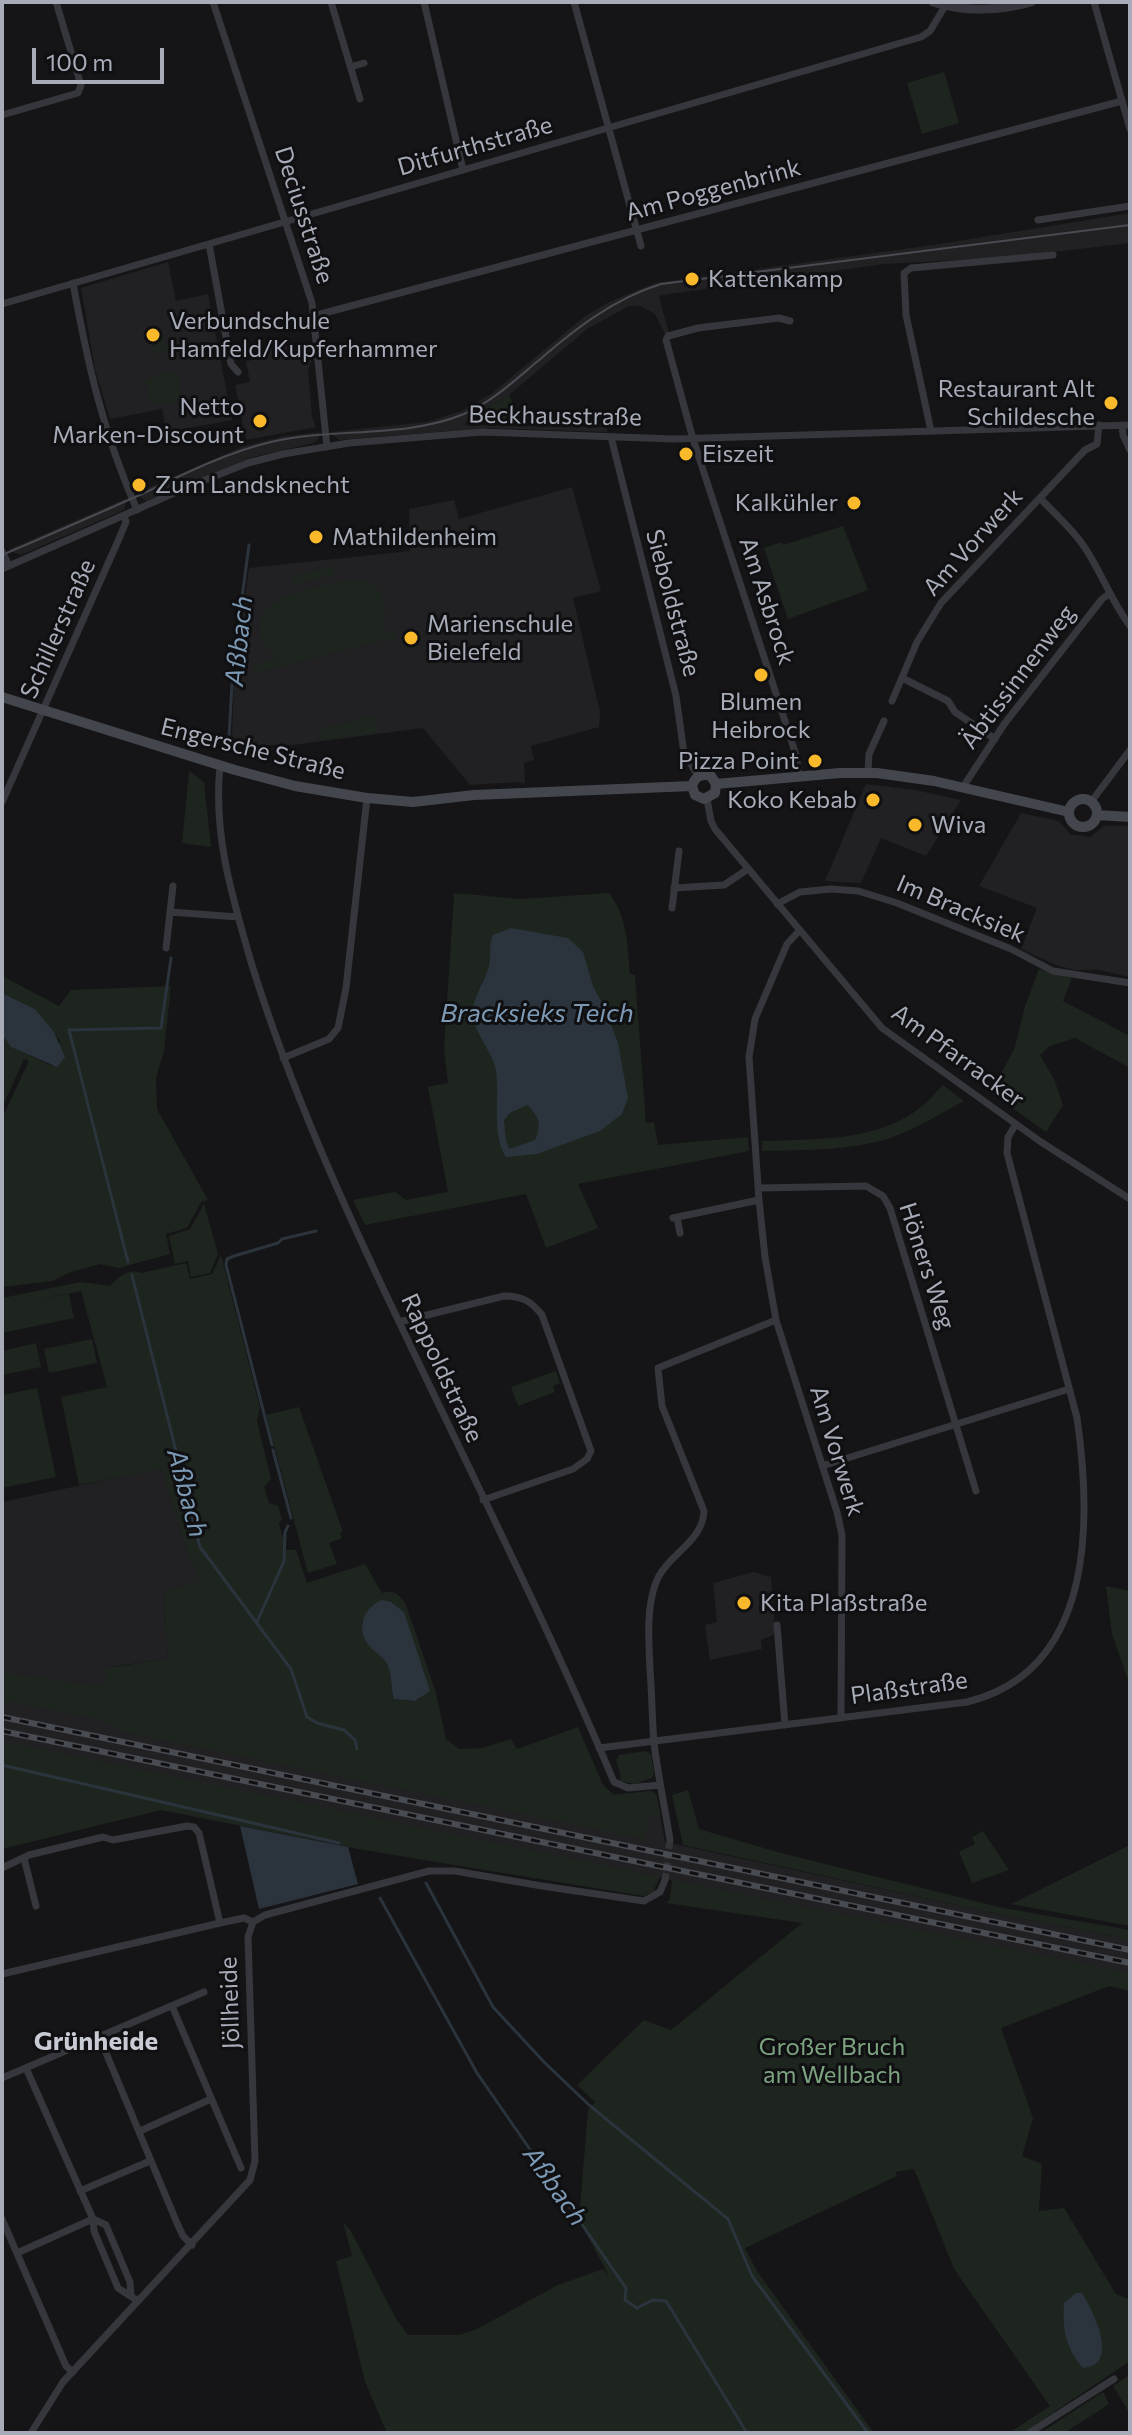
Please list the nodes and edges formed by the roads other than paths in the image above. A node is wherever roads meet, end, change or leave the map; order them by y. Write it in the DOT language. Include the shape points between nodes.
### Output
graph roads {
  1 [pos="56,2"];
  2 [pos="213,2"];
  3 [pos="331,2"];
  4 [pos="424,2"];
  5 [pos="574,2"];
  6 [pos="933,2"];
  7 [pos="1031,2"];
  8 [pos="1094,2"];
  9 [pos="945,6"];
  10 [pos="364,63"];
  11 [pos="351,67"];
  12 [pos="360,99"];
  13 [pos="1122,101"];
  14 [pos="2,115"];
  15 [pos="609,128"];
  16 [pos="1130,129"];
  17 [pos="463,170"];
  18 [pos="1130,206"];
  19 [pos="1038,220"];
  20 [pos="285,222"];
  21 [pos="637,231"];
  22 [pos="209,244"];
  23 [pos="641,246"];
  24 [pos="1053,255"];
  25 [pos="73,283"];
  26 [pos="2,304"];
  27 [pos="313,316"];
  28 [pos="790,321"];
  29 [pos="238,372"];
  30 [pos="1099,425"];
  31 [pos="1126,425"];
  32 [pos="931,431"];
  33 [pos="611,437"];
  34 [pos="693,439"];
  35 [pos="327,447"];
  36 [pos="1130,450"];
  37 [pos="1040,498"];
  38 [pos="137,510"];
  39 [pos="124,515"];
  40 [pos="2,551"];
  41 [pos="5,567"];
  42 [pos="1109,594"];
  43 [pos="1130,626"];
  44 [pos="902,678"];
  45 [pos="2,697"];
  46 [pos="892,701"];
  47 [pos="44,711"];
  48 [pos="884,721"];
  49 [pos="995,739"];
  50 [pos="1130,750"];
  51 [pos="220,766"];
  52 [pos="868,772"];
  53 [pos="799,777"];
  54 [pos="695,781"];
  55 [pos="716,784"];
  56 [pos="963,787"];
  57 [pos="367,798"];
  58 [pos="707,799"];
  59 [pos="2,802"];
  60 [pos="1091,802"];
  61 [pos="1069,812"];
  62 [pos="1097,815"];
  63 [pos="1130,817"];
  64 [pos="679,851"];
  65 [pos="748,869"];
  66 [pos="173,886"];
  67 [pos="674,888"];
  68 [pos="777,904"];
  69 [pos="672,908"];
  70 [pos="170,912"];
  71 [pos="238,917"];
  72 [pos="799,931"];
  73 [pos="166,948"];
  74 [pos="1130,983"];
  75 [pos="283,1058"];
  76 [pos="1016,1124"];
  77 [pos="758,1188"];
  78 [pos="1130,1199"];
  79 [pos="759,1200"];
  80 [pos="680,1233"];
  81 [pos="776,1320"];
  82 [pos="399,1322"];
  83 [pos="1069,1389"];
  84 [pos="956,1424"];
  85 [pos="822,1466"];
  86 [pos="976,1491"];
  87 [pos="483,1500"];
  88 [pos="777,1625"];
  89 [pos="841,1718"];
  90 [pos="785,1725"];
  91 [pos="654,1741"];
  92 [pos="599,1748"];
  93 [pos="660,1785"];
  94 [pos="670,1840"];
  95 [pos="24,1858"];
  96 [pos="2,1868"];
  97 [pos="665,1880"];
  98 [pos="36,1906"];
  99 [pos="253,1922"];
  100 [pos="220,1923"];
  101 [pos="2,1974"];
  102 [pos="204,1992"];
  103 [pos="172,2006"];
  104 [pos="99,2036"];
  105 [pos="26,2068"];
  106 [pos="2,2078"];
  107 [pos="211,2099"];
  108 [pos="140,2131"];
  109 [pos="150,2161"];
  110 [pos="241,2168"];
  111 [pos="80,2191"];
  112 [pos="2,2219"];
  113 [pos="93,2219"];
  114 [pos="192,2245"];
  115 [pos="17,2253"];
  116 [pos="134,2298"];
  117 [pos="73,2372"];
  118 [pos="1114,2379"];
  119 [pos="31,2433"];
  120 [pos="1029,2433"];
  1 -- 14 [label="street" via="81,85 78,93"];
  2 -- 20 [label="street, Deciusstraße"];
  3 -- 11 [label="street"];
  4 -- 17 [label="street"];
  5 -- 15 [label="street"];
  6 -- 9 [label="street"];
  7 -- 9 [label="street" via="1007,8"];
  8 -- 13 [label="street"];
  9 -- 15 [label="street, Ditfurthstraße" via="921,37"];
  10 -- 11 [label="street"];
  11 -- 12 [label="street"];
  13 -- 16 [label="street"];
  13 -- 21 [label="street, Am Poggenbrink"];
  15 -- 17 [label="street, Ditfurthstraße"];
  15 -- 21 [label="street"];
  17 -- 20 [label="street, Ditfurthstraße"];
  18 -- 19 [label="street"];
  20 -- 22 [label="street, Ditfurthstraße"];
  20 -- 27 [label="street, Deciusstraße"];
  21 -- 23 [label="street"];
  21 -- 27 [label="street, Am Poggenbrink"];
  22 -- 25 [label="street, Ditfurthstraße"];
  22 -- 29 [label="street" via="231,364"];
  24 -- 32 [label="street" via="911,268 904,273 906,315"];
  25 -- 26 [label="street, Ditfurthstraße"];
  25 -- 38 [label="street" via="90,377"];
  27 -- 35 [label="street, Deciusstraße"];
  28 -- 34 [label="street, Am Asbrock" via="779,318 668,336"];
  30 -- 31 [label="street, Beckhausstraße"];
  30 -- 32 [label="street, Beckhausstraße"];
  30 -- 37 [label="street, Am Vorwerk" via="1097,444"];
  31 -- 36 [label="street" via="1123,435"];
  32 -- 34 [label="street, Beckhausstraße"];
  33 -- 34 [label="street, Beckhausstraße"];
  33 -- 35 [label="street, Beckhausstraße" via="482,432"];
  33 -- 54 [label="street, Sieboldstraße" via="676,696 684,753"];
  34 -- 53 [label="street, Am Asbrock"];
  35 -- 38 [label="street, Beckhausstraße" via="248,463"];
  37 -- 42 [label="street" via="1082,544"];
  37 -- 44 [label="street, Am Vorwerk" via="941,603"];
  38 -- 39 [label="street, Beckhausstraße"];
  39 -- 41 [label="street, Beckhausstraße"];
  39 -- 47 [label="street, Schillerstraße" via="126,522"];
  40 -- 41 [label="street"];
  42 -- 43 [label="street"];
  42 -- 49 [label="street, Äbtissinnenweg"];
  44 -- 46 [label="street, Am Vorwerk"];
  44 -- 49 [label="street" via="948,701 955,712"];
  45 -- 47 [label="main road, Engersche Straße"];
  47 -- 51 [label="main road, Engersche Straße"];
  47 -- 59 [label="street, Schillerstraße"];
  48 -- 52 [label="street" via="869,754"];
  49 -- 56 [label="street, Äbtissinnenweg"];
  50 -- 60 [label="street"];
  51 -- 57 [label="main road, Engersche Straße"];
  51 -- 71 [label="street, Rappoldstraße" via="220,843"];
  52 -- 53 [label="main road"];
  52 -- 56 [label="main road"];
  53 -- 55 [label="main road"];
  54 -- 55 [label="main road" via="707,775"];
  54 -- 57 [label="main road, Engersche Straße" via="413,802"];
  54 -- 58 [label="main road" via="698,797"];
  55 -- 58 [label="main road"];
  56 -- 61 [label="main road"];
  57 -- 75 [label="street" via="338,1028 329,1039"];
  58 -- 65 [label="street, Am Pfarracker" via="715,829"];
  60 -- 61 [label="main road" via="1077,800"];
  60 -- 62 [label="main road"];
  61 -- 62 [label="main road" via="1070,820 1081,827"];
  62 -- 63 [label="main road"];
  64 -- 67 [label="street"];
  65 -- 67 [label="street" via="724,885"];
  65 -- 68 [label="street, Am Pfarracker"];
  66 -- 70 [label="street"];
  67 -- 69 [label="street"];
  68 -- 72 [label="street, Am Pfarracker"];
  68 -- 74 [label="street, Im Bracksiek" via="800,892 858,891 1011,949 1053,971"];
  70 -- 71 [label="street"];
  70 -- 73 [label="street"];
  71 -- 75 [label="street, Rappoldstraße"];
  72 -- 76 [label="street, Am Pfarracker" via="882,1028"];
  72 -- 77 [label="street, Am Vorwerk" via="787,944 751,1035"];
  75 -- 82 [label="street, Rappoldstraße"];
  76 -- 78 [label="street, Am Pfarracker"];
  76 -- 83 [label="street, Plaßstraße" via="1007,1153"];
  77 -- 79 [label="street, Am Vorwerk"];
  77 -- 84 [label="street, Höners Weg" via="866,1186 883,1196"];
  79 -- 80 [label="street" via="675,1217"];
  79 -- 81 [label="street, Am Vorwerk"];
  81 -- 85 [label="street, Am Vorwerk"];
  81 -- 91 [label="street" via="658,1368 662,1406 704,1521 656,1581 650,1604"];
  82 -- 87 [label="street, Rappoldstraße"];
  82 -- 87 [label="street" via="504,1296 527,1299 542,1315 591,1451 573,1469"];
  83 -- 84 [label="street"];
  83 -- 89 [label="street, Plaßstraße" via="1082,1452 1084,1522 1068,1614 1052,1645 1024,1676 981,1698"];
  84 -- 85 [label="street"];
  84 -- 86 [label="street, Höners Weg"];
  85 -- 89 [label="street, Am Vorwerk" via="842,1535"];
  87 -- 92 [label="street, Rappoldstraße"];
  88 -- 90 [label="street"];
  89 -- 90 [label="street, Plaßstraße"];
  90 -- 91 [label="street, Plaßstraße"];
  91 -- 92 [label="street, Plaßstraße"];
  91 -- 93 [label="street"];
  92 -- 93 [label="street, Rappoldstraße" via="619,1786"];
  93 -- 94 [label="street"];
  95 -- 96 [label="street"];
  95 -- 98 [label="street"];
  95 -- 100 [label="street" via="103,1837 113,1840 194,1827"];
  97 -- 99 [label="street, Jöllheide" via="660,1892 644,1901 429,1871"];
  99 -- 100 [label="street" via="244,1918"];
  99 -- 114 [label="street, Jöllheide" via="248,1937 254,2172"];
  100 -- 101 [label="street"];
  102 -- 103 [label="street"];
  103 -- 104 [label="street"];
  103 -- 107 [label="street"];
  104 -- 105 [label="street"];
  104 -- 108 [label="street"];
  105 -- 106 [label="street"];
  105 -- 111 [label="street"];
  107 -- 108 [label="street"];
  107 -- 110 [label="street"];
  108 -- 109 [label="street"];
  109 -- 111 [label="street"];
  109 -- 114 [label="street" via="183,2236"];
  111 -- 113 [label="street"];
  112 -- 115 [label="street"];
  113 -- 115 [label="street"];
  113 -- 116 [label="street" via="106,2225"];
  113 -- 116 [label="street" via="118,2288"];
  114 -- 116 [label="street, Jöllheide"];
  115 -- 117 [label="street"];
  116 -- 117 [label="street, Jöllheide"];
  117 -- 119 [label="street, Jöllheide"];
  118 -- 120 [label="street"];
}
